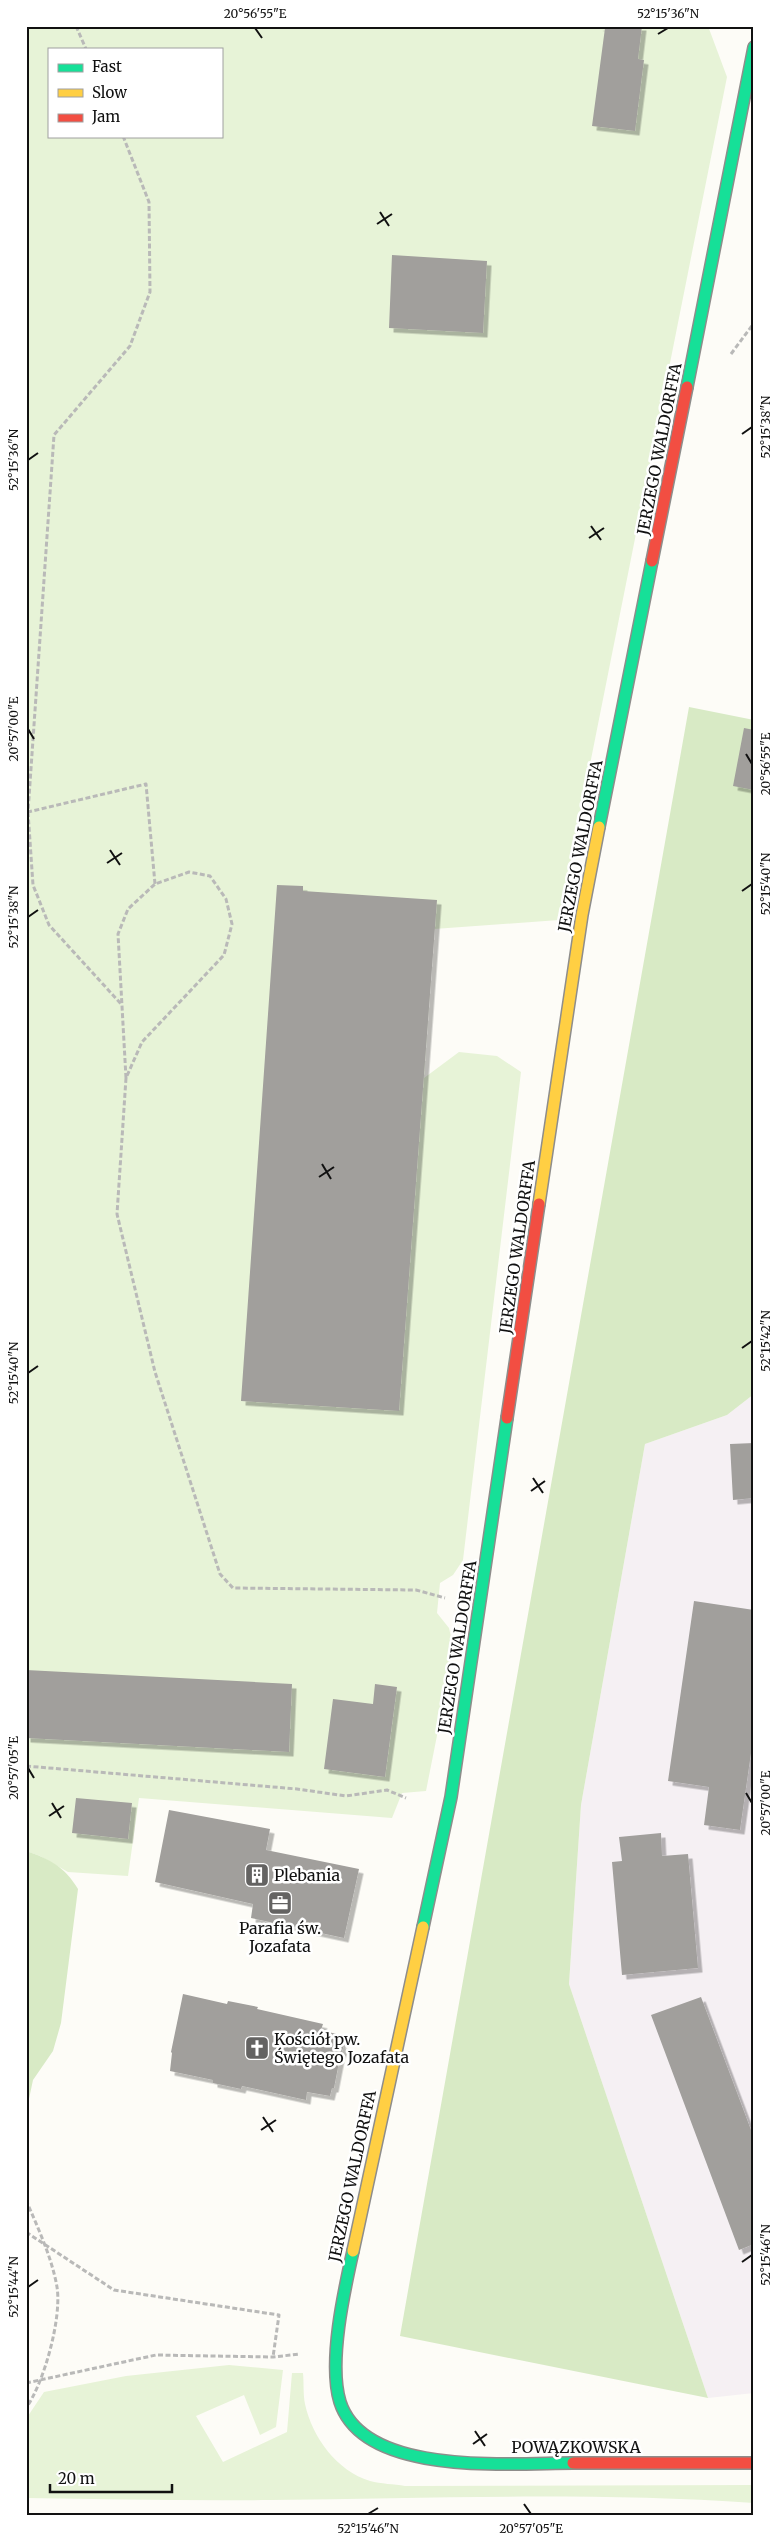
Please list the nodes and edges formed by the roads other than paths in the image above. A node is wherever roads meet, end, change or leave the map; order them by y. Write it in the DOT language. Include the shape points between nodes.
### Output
graph roads {
  1 [pos="754,47"];
  2 [pos="372,2441"];
  3 [pos="754,2463"];
  1 -- 2 [label="street, JERZEGO WALDORFFA" via="582,915 451,1797 348,2272 335,2354 340,2402 352,2424"];
  2 -- 3 [label="street, POWĄZKOWSKA" via="415,2458 467,2463"];
}
